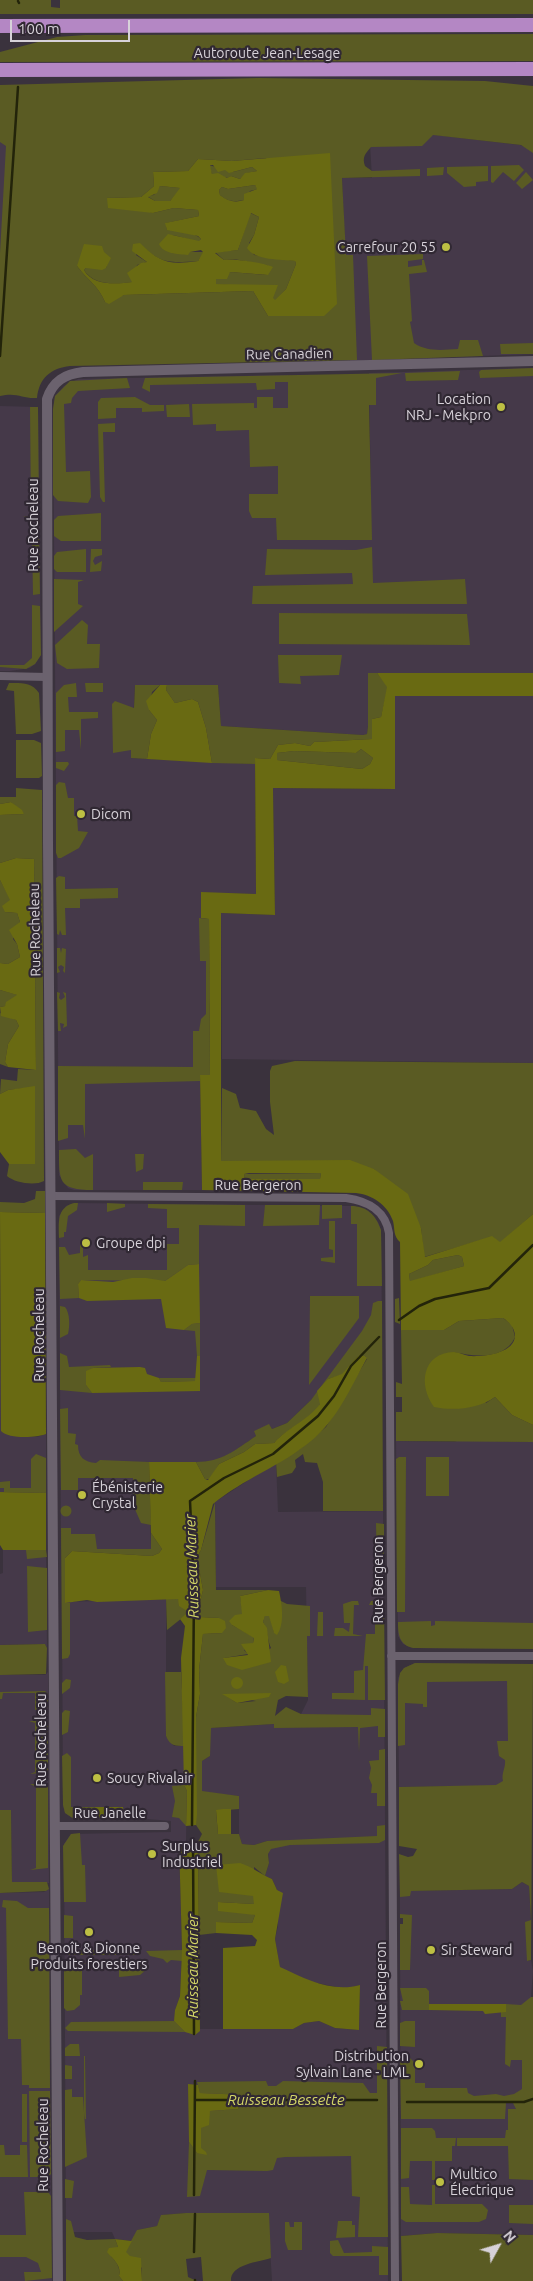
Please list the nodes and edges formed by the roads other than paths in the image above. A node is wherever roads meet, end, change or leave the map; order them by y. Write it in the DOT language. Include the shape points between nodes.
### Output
graph roads {
  1 [pos="533,24"];
  2 [pos="0,26"];
  3 [pos="503,69"];
  4 [pos="533,69"];
  5 [pos="0,70"];
  6 [pos="533,77"];
  7 [pos="533,361"];
  8 [pos="51,389"];
  9 [pos="0,676"];
  10 [pos="48,677"];
  11 [pos="52,1196"];
  12 [pos="391,1656"];
  13 [pos="533,1656"];
  14 [pos="55,1826"];
  15 [pos="164,1826"];
  16 [pos="58,2281"];
  17 [pos="395,2281"];
  1 -- 2 [label="highway, Autoroute Jean-Lesage"];
  3 -- 4 [label="highway, Autoroute Jean-Lesage"];
  3 -- 5 [label="highway, Autoroute Jean-Lesage"];
  3 -- 6 [label="highway"];
  7 -- 8 [label="street, Rue Canadien" via="83,372 66,375"];
  8 -- 10 [label="street, Rue Rocheleau" via="46,412"];
  9 -- 10 [label="street"];
  10 -- 11 [label="street, Rue Rocheleau"];
  11 -- 12 [label="street, Rue Bergeron" via="346,1198 369,1203 383,1216 389,1233"];
  11 -- 14 [label="street, Rue Rocheleau"];
  12 -- 13 [label="street"];
  12 -- 17 [label="street, Rue Bergeron"];
  14 -- 15 [label="street, Rue Janelle"];
  14 -- 16 [label="street, Rue Rocheleau"];
}
